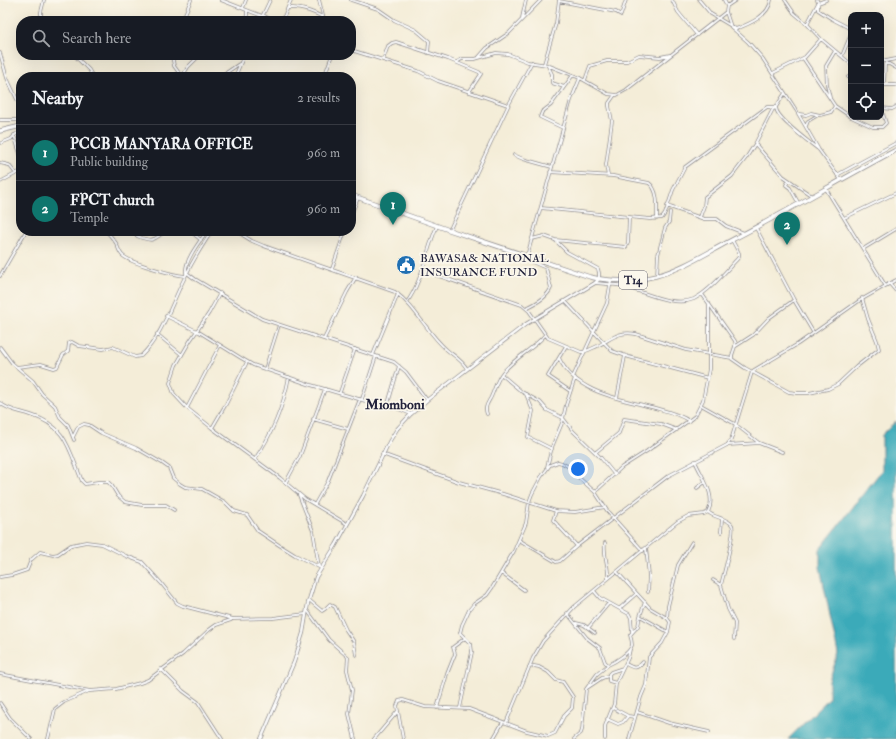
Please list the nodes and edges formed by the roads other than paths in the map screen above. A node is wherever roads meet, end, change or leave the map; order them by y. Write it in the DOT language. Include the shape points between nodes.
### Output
graph roads {
  1 [pos="44,0"];
  2 [pos="191,0"];
  3 [pos="221,0"];
  4 [pos="246,0"];
  5 [pos="270,0"];
  6 [pos="291,0"];
  7 [pos="319,0"];
  8 [pos="351,0"];
  9 [pos="526,0"];
  10 [pos="541,0"];
  11 [pos="559,0"];
  12 [pos="626,0"];
  13 [pos="672,0"];
  14 [pos="699,0"];
  15 [pos="724,0"];
  16 [pos="736,0"];
  17 [pos="771,0"];
  18 [pos="785,0"];
  19 [pos="817,0"];
  20 [pos="826,0"];
  21 [pos="818,3"];
  22 [pos="727,6"];
  23 [pos="288,8"];
  24 [pos="243,9"];
  25 [pos="247,10"];
  26 [pos="726,12"];
  27 [pos="41,16"];
  28 [pos="184,16"];
  29 [pos="247,16"];
  30 [pos="263,16"];
  31 [pos="284,16"];
  32 [pos="320,16"];
  33 [pos="323,16"];
  34 [pos="718,19"];
  35 [pos="522,20"];
  36 [pos="807,24"];
  37 [pos="731,27"];
  38 [pos="848,27"];
  39 [pos="697,35"];
  40 [pos="821,39"];
  41 [pos="848,41"];
  42 [pos="835,50"];
  43 [pos="356,52"];
  44 [pos="0,53"];
  45 [pos="428,53"];
  46 [pos="671,54"];
  47 [pos="842,56"];
  48 [pos="478,58"];
  49 [pos="803,58"];
  50 [pos="79,60"];
  51 [pos="173,60"];
  52 [pos="195,60"];
  53 [pos="242,60"];
  54 [pos="330,60"];
  55 [pos="896,60"];
  56 [pos="382,61"];
  57 [pos="848,61"];
  58 [pos="457,62"];
  59 [pos="532,62"];
  60 [pos="886,62"];
  61 [pos="240,64"];
  62 [pos="544,64"];
  63 [pos="547,65"];
  64 [pos="896,68"];
  65 [pos="90,72"];
  66 [pos="178,72"];
  67 [pos="185,72"];
  68 [pos="228,72"];
  69 [pos="237,72"];
  70 [pos="326,72"];
  71 [pos="773,73"];
  72 [pos="573,75"];
  73 [pos="580,78"];
  74 [pos="585,80"];
  75 [pos="882,84"];
  76 [pos="884,85"];
  77 [pos="896,85"];
  78 [pos="564,87"];
  79 [pos="469,92"];
  80 [pos="785,93"];
  81 [pos="614,96"];
  82 [pos="16,97"];
  83 [pos="831,100"];
  84 [pos="508,105"];
  85 [pos="835,106"];
  86 [pos="896,107"];
  87 [pos="776,108"];
  88 [pos="884,108"];
  89 [pos="798,114"];
  90 [pos="818,115"];
  91 [pos="848,115"];
  92 [pos="884,118"];
  93 [pos="0,120"];
  94 [pos="16,120"];
  95 [pos="858,120"];
  96 [pos="806,126"];
  97 [pos="16,127"];
  98 [pos="563,128"];
  99 [pos="0,132"];
  100 [pos="14,135"];
  101 [pos="16,141"];
  102 [pos="1,142"];
  103 [pos="896,143"];
  104 [pos="755,144"];
  105 [pos="819,150"];
  106 [pos="896,150"];
  107 [pos="514,155"];
  108 [pos="0,163"];
  109 [pos="552,167"];
  110 [pos="550,172"];
  111 [pos="16,174"];
  112 [pos="837,175"];
  113 [pos="608,176"];
  114 [pos="789,180"];
  115 [pos="841,180"];
  116 [pos="0,182"];
  117 [pos="825,188"];
  118 [pos="896,193"];
  119 [pos="812,196"];
  120 [pos="358,198"];
  121 [pos="356,203"];
  122 [pos="799,204"];
  123 [pos="667,206"];
  124 [pos="541,208"];
  125 [pos="674,209"];
  126 [pos="670,212"];
  127 [pos="665,214"];
  128 [pos="629,217"];
  129 [pos="700,217"];
  130 [pos="844,218"];
  131 [pos="657,219"];
  132 [pos="437,226"];
  133 [pos="756,228"];
  134 [pos="896,229"];
  135 [pos="449,230"];
  136 [pos="745,234"];
  137 [pos="23,236"];
  138 [pos="110,236"];
  139 [pos="137,236"];
  140 [pos="159,236"];
  141 [pos="197,236"];
  142 [pos="204,236"];
  143 [pos="208,236"];
  144 [pos="244,236"];
  145 [pos="343,236"];
  146 [pos="532,239"];
  147 [pos="202,240"];
  148 [pos="555,240"];
  149 [pos="732,240"];
  150 [pos="863,249"];
  151 [pos="529,256"];
  152 [pos="332,269"];
  153 [pos="422,270"];
  154 [pos="186,274"];
  155 [pos="0,276"];
  156 [pos="657,276"];
  157 [pos="356,277"];
  158 [pos="599,278"];
  159 [pos="611,280"];
  160 [pos="896,280"];
  161 [pos="595,283"];
  162 [pos="889,283"];
  163 [pos="611,285"];
  164 [pos="885,285"];
  165 [pos="896,291"];
  166 [pos="220,293"];
  167 [pos="398,294"];
  168 [pos="702,294"];
  169 [pos="862,298"];
  170 [pos="794,300"];
  171 [pos="564,301"];
  172 [pos="407,302"];
  173 [pos="709,302"];
  174 [pos="526,308"];
  175 [pos="166,316"];
  176 [pos="534,318"];
  177 [pos="280,325"];
  178 [pos="197,331"];
  179 [pos="593,331"];
  180 [pos="813,332"];
  181 [pos="157,334"];
  182 [pos="546,335"];
  183 [pos="324,340"];
  184 [pos="605,343"];
  185 [pos="220,345"];
  186 [pos="566,346"];
  187 [pos="736,346"];
  188 [pos="0,347"];
  189 [pos="355,349"];
  190 [pos="585,352"];
  191 [pos="709,354"];
  192 [pos="182,355"];
  193 [pos="373,355"];
  194 [pos="376,356"];
  195 [pos="625,356"];
  196 [pos="559,358"];
  197 [pos="732,358"];
  198 [pos="247,362"];
  199 [pos="399,366"];
  200 [pos="17,367"];
  201 [pos="265,369"];
  202 [pos="467,369"];
  203 [pos="752,372"];
  204 [pos="502,375"];
  205 [pos="289,377"];
  206 [pos="573,377"];
  207 [pos="575,378"];
  208 [pos="708,378"];
  209 [pos="325,389"];
  210 [pos="570,391"];
  211 [pos="340,392"];
  212 [pos="526,394"];
  213 [pos="617,398"];
  214 [pos="361,399"];
  215 [pos="427,400"];
  216 [pos="0,403"];
  217 [pos="701,405"];
  218 [pos="387,407"];
  219 [pos="187,408"];
  220 [pos="411,414"];
  221 [pos="487,414"];
  222 [pos="563,418"];
  223 [pos="313,419"];
  224 [pos="689,421"];
  225 [pos="735,424"];
  226 [pos="212,428"];
  227 [pos="348,429"];
  228 [pos="677,430"];
  229 [pos="758,443"];
  230 [pos="727,445"];
  231 [pos="552,449"];
  232 [pos="596,452"];
  233 [pos="782,452"];
  234 [pos="382,454"];
  235 [pos="255,459"];
  236 [pos="694,462"];
  237 [pos="547,467"];
  238 [pos="614,474"];
  239 [pos="286,482"];
  240 [pos="705,482"];
  241 [pos="697,488"];
  242 [pos="595,492"];
  243 [pos="299,493"];
  244 [pos="529,502"];
  245 [pos="315,504"];
  246 [pos="605,507"];
  247 [pos="174,510"];
  248 [pos="556,511"];
  249 [pos="708,512"];
  250 [pos="614,518"];
  251 [pos="722,519"];
  252 [pos="348,524"];
  253 [pos="721,532"];
  254 [pos="519,540"];
  255 [pos="692,542"];
  256 [pos="605,543"];
  257 [pos="576,546"];
  258 [pos="646,548"];
  259 [pos="643,551"];
  260 [pos="320,567"];
  261 [pos="617,572"];
  262 [pos="501,573"];
  263 [pos="0,577"];
  264 [pos="608,578"];
  265 [pos="713,580"];
  266 [pos="721,585"];
  267 [pos="524,590"];
  268 [pos="594,591"];
  269 [pos="648,592"];
  270 [pos="636,594"];
  271 [pos="309,600"];
  272 [pos="645,602"];
  273 [pos="609,603"];
  274 [pos="620,608"];
  275 [pos="307,610"];
  276 [pos="567,613"];
  277 [pos="306,614"];
  278 [pos="640,616"];
  279 [pos="667,618"];
  280 [pos="233,619"];
  281 [pos="575,622"];
  282 [pos="588,628"];
  283 [pos="632,632"];
  284 [pos="668,632"];
  285 [pos="595,633"];
  286 [pos="465,638"];
  287 [pos="734,639"];
  288 [pos="630,649"];
  289 [pos="356,655"];
  290 [pos="643,662"];
  291 [pos="626,664"];
  292 [pos="608,665"];
  293 [pos="529,667"];
  294 [pos="623,668"];
  295 [pos="161,669"];
  296 [pos="0,674"];
  297 [pos="608,676"];
  298 [pos="616,683"];
  299 [pos="586,689"];
  300 [pos="90,691"];
  301 [pos="0,703"];
  302 [pos="437,708"];
  303 [pos="460,708"];
  304 [pos="612,708"];
  305 [pos="398,711"];
  306 [pos="637,712"];
  307 [pos="628,716"];
  308 [pos="635,717"];
  309 [pos="607,719"];
  310 [pos="504,723"];
  311 [pos="709,732"];
  312 [pos="31,739"];
  313 [pos="48,739"];
  314 [pos="222,739"];
  315 [pos="261,739"];
  316 [pos="355,739"];
  317 [pos="374,739"];
  318 [pos="403,739"];
  319 [pos="494,739"];
  320 [pos="574,739"];
  321 [pos="605,739"];
  322 [pos="629,739"];
  1 -- 27 [label="street"];
  2 -- 28 [label="street"];
  3 -- 24 [label="street"];
  4 -- 24 [label="street"];
  5 -- 30 [label="street"];
  6 -- 23 [label="street"];
  7 -- 33 [label="street"];
  8 -- 45 [label="street" via="378,9 416,30 429,41"];
  9 -- 35 [label="street"];
  10 -- 35 [label="street"];
  11 -- 12 [label="street" via="621,15"];
  11 -- 62 [label="street" via="556,23"];
  13 -- 39 [label="street" via="678,12"];
  14 -- 34 [label="street"];
  15 -- 22 [label="street"];
  16 -- 22 [label="street"];
  17 -- 37 [label="street" via="769,8 757,19 737,29"];
  18 -- 36 [label="street" via="794,13"];
  19 -- 21 [label="street"];
  20 -- 21 [label="street"];
  21 -- 36 [label="street"];
  21 -- 38 [label="street" via="818,10"];
  22 -- 26 [label="street"];
  23 -- 31 [label="street"];
  23 -- 32 [label="street" via="298,8"];
  24 -- 25 [label="street"];
  25 -- 29 [label="street"];
  25 -- 30 [label="street"];
  26 -- 34 [label="street"];
  26 -- 37 [label="street"];
  34 -- 37 [label="street"];
  34 -- 39 [label="street"];
  35 -- 48 [label="street"];
  36 -- 40 [label="street"];
  37 -- 71 [label="street" via="754,49"];
  39 -- 46 [label="street"];
  40 -- 42 [label="street"];
  40 -- 49 [label="street"];
  41 -- 47 [label="street"];
  42 -- 47 [label="street"];
  42 -- 83 [label="street" via="826,66"];
  43 -- 56 [label="street"];
  44 -- 82 [label="street"];
  45 -- 56 [label="street" via="392,43 388,46"];
  45 -- 58 [label="street"];
  46 -- 74 [label="street" via="639,55 624,62 607,61 590,66"];
  46 -- 81 [label="street" via="626,90"];
  47 -- 57 [label="street"];
  48 -- 58 [label="street" via="462,59"];
  48 -- 59 [label="street" via="501,53"];
  49 -- 71 [label="street"];
  49 -- 83 [label="street"];
  50 -- 65 [label="street"];
  51 -- 66 [label="street"];
  52 -- 67 [label="street"];
  53 -- 61 [label="street"];
  54 -- 70 [label="street"];
  55 -- 60 [label="street"];
  56 -- 79 [label="street" via="418,71"];
  58 -- 79 [label="street" via="481,74"];
  59 -- 62 [label="street"];
  59 -- 84 [label="street"];
  60 -- 64 [label="street"];
  60 -- 75 [label="street"];
  61 -- 68 [label="street"];
  61 -- 69 [label="street"];
  62 -- 63 [label="street"];
  63 -- 72 [label="street"];
  63 -- 78 [label="street" via="552,74 552,83"];
  71 -- 80 [label="street"];
  72 -- 73 [label="street"];
  72 -- 78 [label="street"];
  73 -- 74 [label="street"];
  73 -- 98 [label="street"];
  74 -- 81 [label="street"];
  76 -- 77 [label="street"];
  78 -- 98 [label="street" via="540,117"];
  79 -- 84 [label="street"];
  80 -- 87 [label="street"];
  80 -- 89 [label="street"];
  81 -- 113 [label="street" via="609,106 612,121 606,165"];
  83 -- 85 [label="street"];
  84 -- 135 [label="street"];
  85 -- 90 [label="street" via="830,112"];
  85 -- 91 [label="street"];
  86 -- 88 [label="street"];
  87 -- 104 [label="street" via="770,112"];
  87 -- 105 [label="street" via="786,121"];
  87 -- 123 [label="street" via="767,107 685,167"];
  89 -- 90 [label="street"];
  89 -- 96 [label="street"];
  90 -- 96 [label="street" via="808,121"];
  92 -- 95 [label="street" via="886,124 882,127 873,127"];
  93 -- 94 [label="street"];
  96 -- 105 [label="street"];
  97 -- 99 [label="highway"];
  98 -- 109 [label="street"];
  100 -- 101 [label="street"];
  100 -- 102 [label="street" via="11,139"];
  103 -- 112 [label="street"];
  104 -- 114 [label="street"];
  104 -- 129 [label="street" via="732,176 705,198"];
  105 -- 112 [label="street"];
  106 -- 115 [label="highway, T14"];
  107 -- 109 [label="street"];
  108 -- 111 [label="street" via="9,165"];
  109 -- 110 [label="street"];
  110 -- 113 [label="street"];
  110 -- 124 [label="street"];
  111 -- 116 [label="street"];
  112 -- 115 [label="street"];
  113 -- 131 [label="street" via="651,184 656,194"];
  114 -- 119 [label="street"];
  114 -- 122 [label="street" via="786,185"];
  115 -- 117 [label="highway, T14"];
  117 -- 119 [label="highway, T14"];
  117 -- 130 [label="street"];
  118 -- 130 [label="street"];
  119 -- 122 [label="highway, T14"];
  120 -- 121 [label="street"];
  120 -- 132 [label="highway, T14"];
  122 -- 133 [label="highway, T14"];
  123 -- 125 [label="street"];
  123 -- 127 [label="street"];
  124 -- 128 [label="street"];
  124 -- 146 [label="street"];
  125 -- 126 [label="street"];
  125 -- 129 [label="street"];
  126 -- 127 [label="street"];
  126 -- 156 [label="street" via="658,255"];
  127 -- 131 [label="street"];
  128 -- 131 [label="street"];
  128 -- 148 [label="street" via="626,247"];
  129 -- 136 [label="street" via="717,219"];
  130 -- 150 [label="street"];
  132 -- 135 [label="highway, T14"];
  132 -- 153 [label="street"];
  133 -- 136 [label="highway, T14"];
  133 -- 170 [label="street"];
  134 -- 150 [label="street"];
  135 -- 151 [label="highway, T14"];
  136 -- 149 [label="highway, T14"];
  137 -- 155 [label="street"];
  138 -- 154 [label="street" via="124,256 176,275"];
  139 -- 140 [label="street" via="150,240"];
  141 -- 147 [label="street"];
  142 -- 147 [label="street"];
  143 -- 154 [label="street"];
  144 -- 152 [label="street" via="258,244"];
  145 -- 152 [label="street"];
  146 -- 148 [label="street" via="544,236"];
  146 -- 151 [label="street"];
  147 -- 154 [label="street" via="186,265"];
  148 -- 158 [label="street" via="567,252 598,269"];
  149 -- 156 [label="highway, T14"];
  149 -- 168 [label="street" via="739,257"];
  150 -- 164 [label="street"];
  151 -- 158 [label="highway, T14"];
  151 -- 174 [label="street" via="532,262 546,268 551,288 541,300"];
  152 -- 157 [label="street"];
  153 -- 172 [label="street"];
  153 -- 174 [label="street"];
  154 -- 166 [label="street"];
  154 -- 175 [label="street"];
  156 -- 159 [label="highway, T14"];
  157 -- 167 [label="street"];
  157 -- 183 [label="street"];
  158 -- 159 [label="highway, T14"];
  158 -- 161 [label="street"];
  159 -- 163 [label="street"];
  160 -- 162 [label="street"];
  161 -- 163 [label="street"];
  161 -- 171 [label="street"];
  162 -- 164 [label="street"];
  162 -- 165 [label="street"];
  163 -- 168 [label="street" via="671,300 693,299"];
  163 -- 179 [label="street"];
  164 -- 169 [label="street"];
  166 -- 177 [label="street" via="252,314"];
  166 -- 178 [label="street"];
  167 -- 172 [label="street"];
  167 -- 193 [label="street"];
  168 -- 173 [label="street"];
  169 -- 180 [label="street"];
  169 -- 203 [label="street" via="879,349 838,384 816,392 789,392"];
  170 -- 180 [label="street"];
  170 -- 187 [label="street"];
  171 -- 176 [label="street"];
  171 -- 179 [label="street"];
  172 -- 202 [label="street" via="438,341"];
  173 -- 187 [label="street"];
  173 -- 191 [label="street"];
  174 -- 176 [label="street"];
  175 -- 178 [label="street"];
  175 -- 181 [label="street"];
  176 -- 182 [label="street"];
  176 -- 202 [label="street"];
  177 -- 183 [label="street"];
  177 -- 201 [label="street"];
  178 -- 185 [label="street"];
  178 -- 192 [label="street"];
  179 -- 184 [label="street"];
  179 -- 190 [label="street"];
  180 -- 203 [label="street"];
  181 -- 192 [label="street"];
  181 -- 200 [label="street" via="145,352 138,357 113,347 81,347 72,342 68,343 68,351 57,367 41,364"];
  182 -- 186 [label="street"];
  182 -- 204 [label="street"];
  183 -- 189 [label="street"];
  184 -- 190 [label="street"];
  184 -- 191 [label="street" via="618,334 630,333 686,350"];
  184 -- 195 [label="street" via="612,351"];
  185 -- 198 [label="street"];
  185 -- 219 [label="street"];
  186 -- 190 [label="street"];
  186 -- 196 [label="street"];
  187 -- 197 [label="street"];
  188 -- 200 [label="street"];
  189 -- 193 [label="street"];
  189 -- 211 [label="street"];
  190 -- 206 [label="street"];
  191 -- 197 [label="street"];
  191 -- 208 [label="street"];
  192 -- 219 [label="street" via="173,373 171,387"];
  193 -- 194 [label="street"];
  194 -- 199 [label="street"];
  194 -- 214 [label="street"];
  195 -- 208 [label="street"];
  195 -- 213 [label="street"];
  196 -- 206 [label="street"];
  196 -- 210 [label="street" via="548,376"];
  197 -- 203 [label="street"];
  198 -- 201 [label="street"];
  198 -- 226 [label="street"];
  199 -- 215 [label="street"];
  199 -- 218 [label="street"];
  200 -- 260 [label="street" via="55,406 74,438 78,427 84,424 136,448 169,468 173,478 180,484 202,489 225,502 234,511 248,517 262,534"];
  201 -- 205 [label="street"];
  202 -- 215 [label="street"];
  203 -- 225 [label="street"];
  204 -- 212 [label="street"];
  204 -- 221 [label="street" via="486,407"];
  205 -- 209 [label="street"];
  205 -- 235 [label="street" via="276,423"];
  206 -- 207 [label="street"];
  207 -- 210 [label="street"];
  207 -- 213 [label="street" via="597,392"];
  208 -- 217 [label="street"];
  209 -- 211 [label="street"];
  209 -- 223 [label="street"];
  210 -- 222 [label="street"];
  211 -- 214 [label="street"];
  212 -- 222 [label="street"];
  212 -- 231 [label="street" via="532,411 528,437"];
  213 -- 224 [label="street" via="681,416"];
  214 -- 218 [label="street"];
  214 -- 227 [label="street"];
  215 -- 220 [label="street"];
  216 -- 247 [label="street" via="10,410 42,419 58,430 69,445 85,484 108,482 125,502 166,505"];
  217 -- 224 [label="street"];
  217 -- 225 [label="street"];
  218 -- 220 [label="street"];
  219 -- 226 [label="street"];
  220 -- 234 [label="street" via="394,434"];
  222 -- 231 [label="street"];
  222 -- 232 [label="street"];
  223 -- 227 [label="street"];
  223 -- 239 [label="street" via="300,456"];
  224 -- 228 [label="street"];
  225 -- 229 [label="street"];
  225 -- 230 [label="street"];
  226 -- 235 [label="street"];
  227 -- 245 [label="street" via="328,481"];
  228 -- 232 [label="street" via="661,424 624,418 619,433"];
  228 -- 238 [label="street"];
  229 -- 230 [label="street"];
  229 -- 233 [label="street"];
  230 -- 236 [label="street"];
  231 -- 237 [label="street"];
  232 -- 238 [label="street"];
  234 -- 244 [label="street" via="459,482"];
  234 -- 252 [label="street"];
  235 -- 239 [label="street"];
  236 -- 240 [label="street"];
  236 -- 250 [label="street" via="668,476"];
  237 -- 242 [label="street" via="556,463 565,464"];
  237 -- 244 [label="street"];
  238 -- 242 [label="street"];
  239 -- 243 [label="street"];
  240 -- 241 [label="street"];
  240 -- 249 [label="street" via="710,499"];
  242 -- 246 [label="street"];
  243 -- 245 [label="street"];
  243 -- 260 [label="street" via="313,531"];
  244 -- 248 [label="street"];
  244 -- 254 [label="street" via="528,514"];
  245 -- 252 [label="street"];
  246 -- 248 [label="street" via="575,512"];
  246 -- 250 [label="street"];
  248 -- 257 [label="street" via="553,520"];
  249 -- 251 [label="street"];
  249 -- 258 [label="street" via="683,518"];
  250 -- 257 [label="street"];
  250 -- 259 [label="street"];
  251 -- 253 [label="street"];
  251 -- 266 [label="street" via="733,528"];
  252 -- 260 [label="street"];
  254 -- 257 [label="street" via="556,562"];
  254 -- 262 [label="street"];
  255 -- 279 [label="street" via="678,565"];
  256 -- 264 [label="street"];
  258 -- 259 [label="street"];
  258 -- 269 [label="street"];
  259 -- 261 [label="street"];
  260 -- 271 [label="street"];
  261 -- 264 [label="street"];
  261 -- 270 [label="street"];
  262 -- 267 [label="street"];
  262 -- 286 [label="street" via="487,595 474,604 468,613 460,631"];
  263 -- 280 [label="street" via="27,570 31,560 40,552 53,555 71,545 93,542 142,562 180,605"];
  264 -- 268 [label="street"];
  265 -- 266 [label="street"];
  266 -- 287 [label="street" via="735,624"];
  268 -- 273 [label="street"];
  268 -- 276 [label="street"];
  270 -- 272 [label="street"];
  270 -- 274 [label="street"];
  271 -- 275 [label="street"];
  271 -- 289 [label="street" via="322,611 330,604 335,607 354,642"];
  272 -- 278 [label="street"];
  272 -- 279 [label="street"];
  273 -- 274 [label="street"];
  273 -- 282 [label="street"];
  274 -- 283 [label="street" via="630,616"];
  275 -- 277 [label="street"];
  275 -- 316 [label="street" via="329,640 348,657 347,670 352,690 349,714"];
  276 -- 281 [label="street"];
  276 -- 293 [label="street" via="539,646"];
  277 -- 280 [label="street"];
  277 -- 315 [label="street" via="294,662"];
  278 -- 283 [label="street" via="638,626"];
  278 -- 284 [label="street"];
  279 -- 284 [label="street" via="670,622"];
  280 -- 295 [label="street" via="216,625 183,654"];
  281 -- 282 [label="street"];
  281 -- 292 [label="street" via="587,638 600,648"];
  282 -- 285 [label="street"];
  283 -- 288 [label="street"];
  284 -- 306 [label="street" via="661,645 649,657 647,680"];
  286 -- 302 [label="street" via="453,647 455,654"];
  286 -- 303 [label="street" via="471,644 472,652"];
  288 -- 291 [label="street"];
  288 -- 292 [label="street"];
  290 -- 291 [label="street" via="638,668"];
  291 -- 294 [label="street"];
  292 -- 299 [label="street" via="597,674"];
  293 -- 310 [label="street"];
  293 -- 310 [label="street" via="539,667 556,680 563,682 573,697 572,706 552,735"];
  294 -- 297 [label="street" via="611,672"];
  294 -- 298 [label="street"];
  295 -- 300 [label="street" via="140,684"];
  295 -- 314 [label="street" via="198,702"];
  296 -- 300 [label="street"];
  297 -- 298 [label="street" via="609,681"];
  297 -- 299 [label="street"];
  298 -- 304 [label="street"];
  299 -- 320 [label="street" via="582,733"];
  300 -- 313 [label="street" via="72,698 55,709"];
  301 -- 312 [label="street" via="10,718"];
  302 -- 303 [label="street"];
  302 -- 305 [label="street" via="402,700 398,703"];
  303 -- 310 [label="street" via="476,711"];
  304 -- 307 [label="street"];
  304 -- 309 [label="street"];
  305 -- 317 [label="street"];
  305 -- 318 [label="street"];
  306 -- 308 [label="street"];
  306 -- 311 [label="street"];
  307 -- 308 [label="street"];
  307 -- 309 [label="street" via="618,724"];
  308 -- 322 [label="street"];
  309 -- 321 [label="street"];
  310 -- 319 [label="street"];
}
